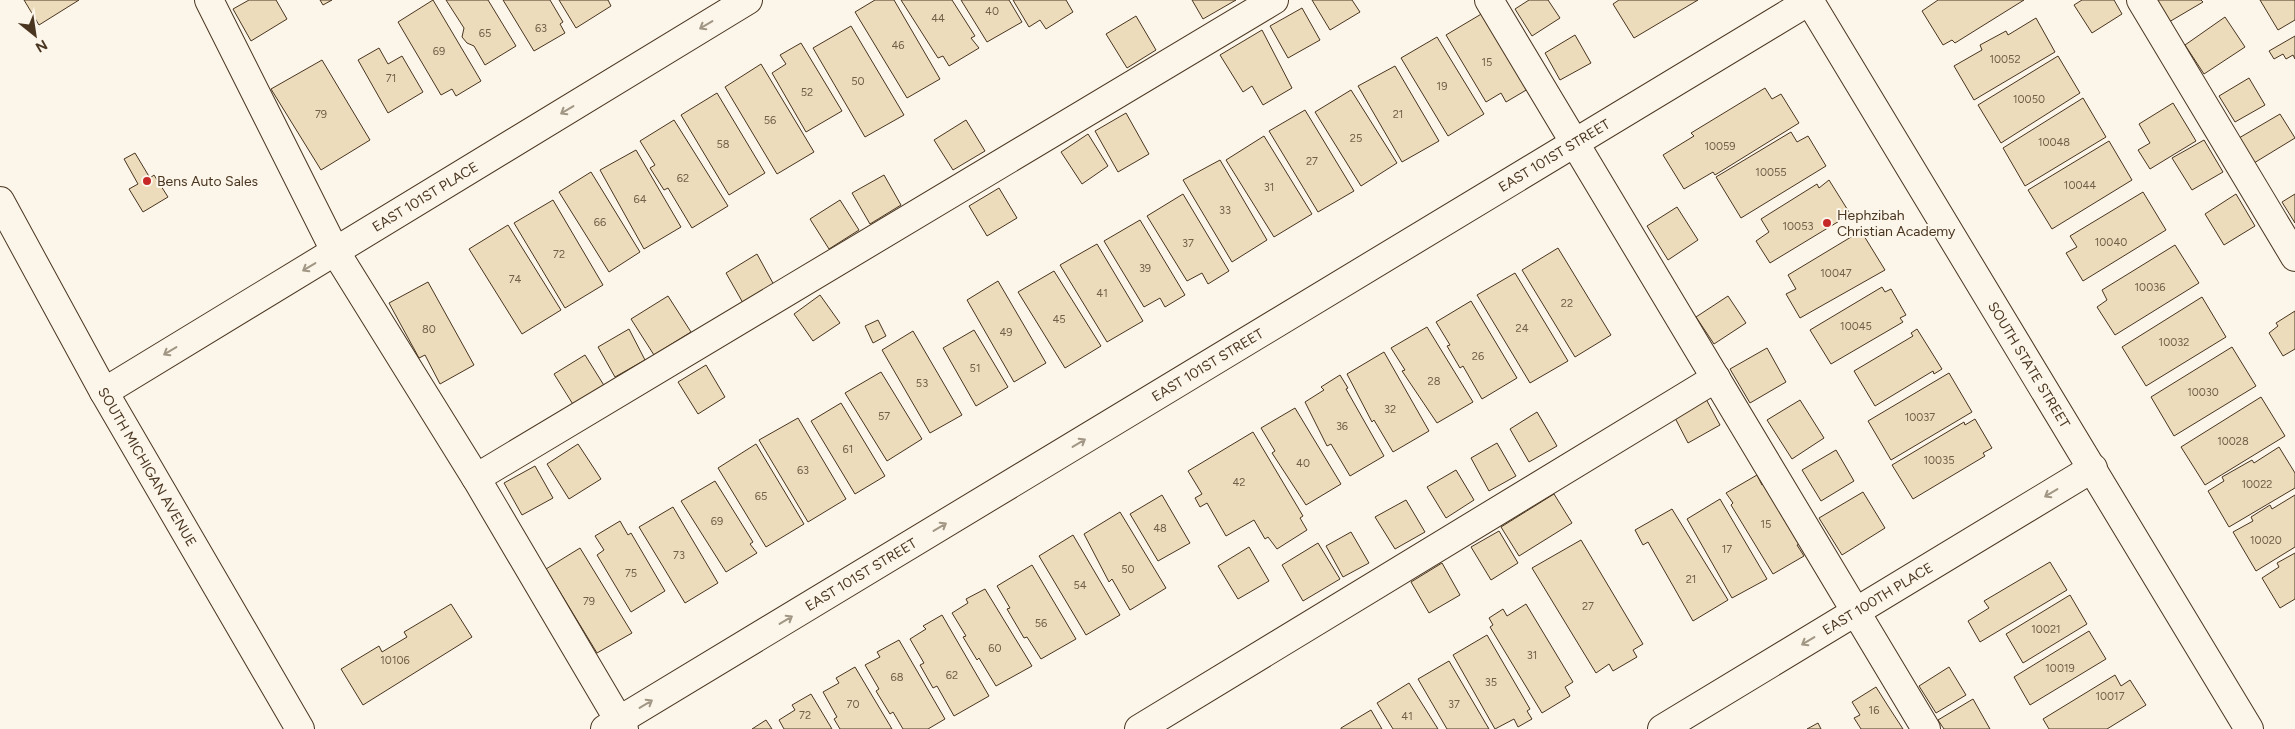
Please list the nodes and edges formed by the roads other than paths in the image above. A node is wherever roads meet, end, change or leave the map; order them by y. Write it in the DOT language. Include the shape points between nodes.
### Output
graph roads {
  1 [pos="748,0"];
  2 [pos="1274,0"];
  3 [pos="1489,0"];
  4 [pos="1810,0"];
  5 [pos="2141,0"];
  6 [pos="216,2"];
  7 [pos="1575,143"];
  8 [pos="0,202"];
  9 [pos="335,251"];
  10 [pos="2295,257"];
  11 [pos="1716,378"];
  12 [pos="104,392"];
  13 [pos="2093,468"];
  14 [pos="476,478"];
  15 [pos="1856,612"];
  16 [pos="616,726"];
  17 [pos="300,729"];
  18 [pos="1139,729"];
  19 [pos="1662,729"];
  20 [pos="1926,729"];
  21 [pos="2249,729"];
  1 -- 9 [label="street, EAST 101ST PLACE, one-way"];
  2 -- 14 [label="street"];
  3 -- 7 [label="street"];
  4 -- 7 [label="street, EAST 101ST STREET"];
  4 -- 13 [label="street, SOUTH STATE STREET"];
  5 -- 10 [label="street"];
  6 -- 9 [label="street"];
  7 -- 11 [label="street"];
  16 -- 7 [label="street, EAST 101ST STREET, one-way"];
  8 -- 12 [label="street, SOUTH MICHIGAN AVENUE"];
  9 -- 12 [label="street, EAST 101ST PLACE, one-way"];
  9 -- 14 [label="street"];
  11 -- 15 [label="street"];
  11 -- 18 [label="street"];
  12 -- 17 [label="street, SOUTH MICHIGAN AVENUE"];
  13 -- 15 [label="street, EAST 100TH PLACE, one-way"];
  13 -- 21 [label="street, SOUTH STATE STREET"];
  14 -- 16 [label="street"];
  15 -- 19 [label="street, EAST 100TH PLACE, one-way"];
  15 -- 20 [label="street"];
}
